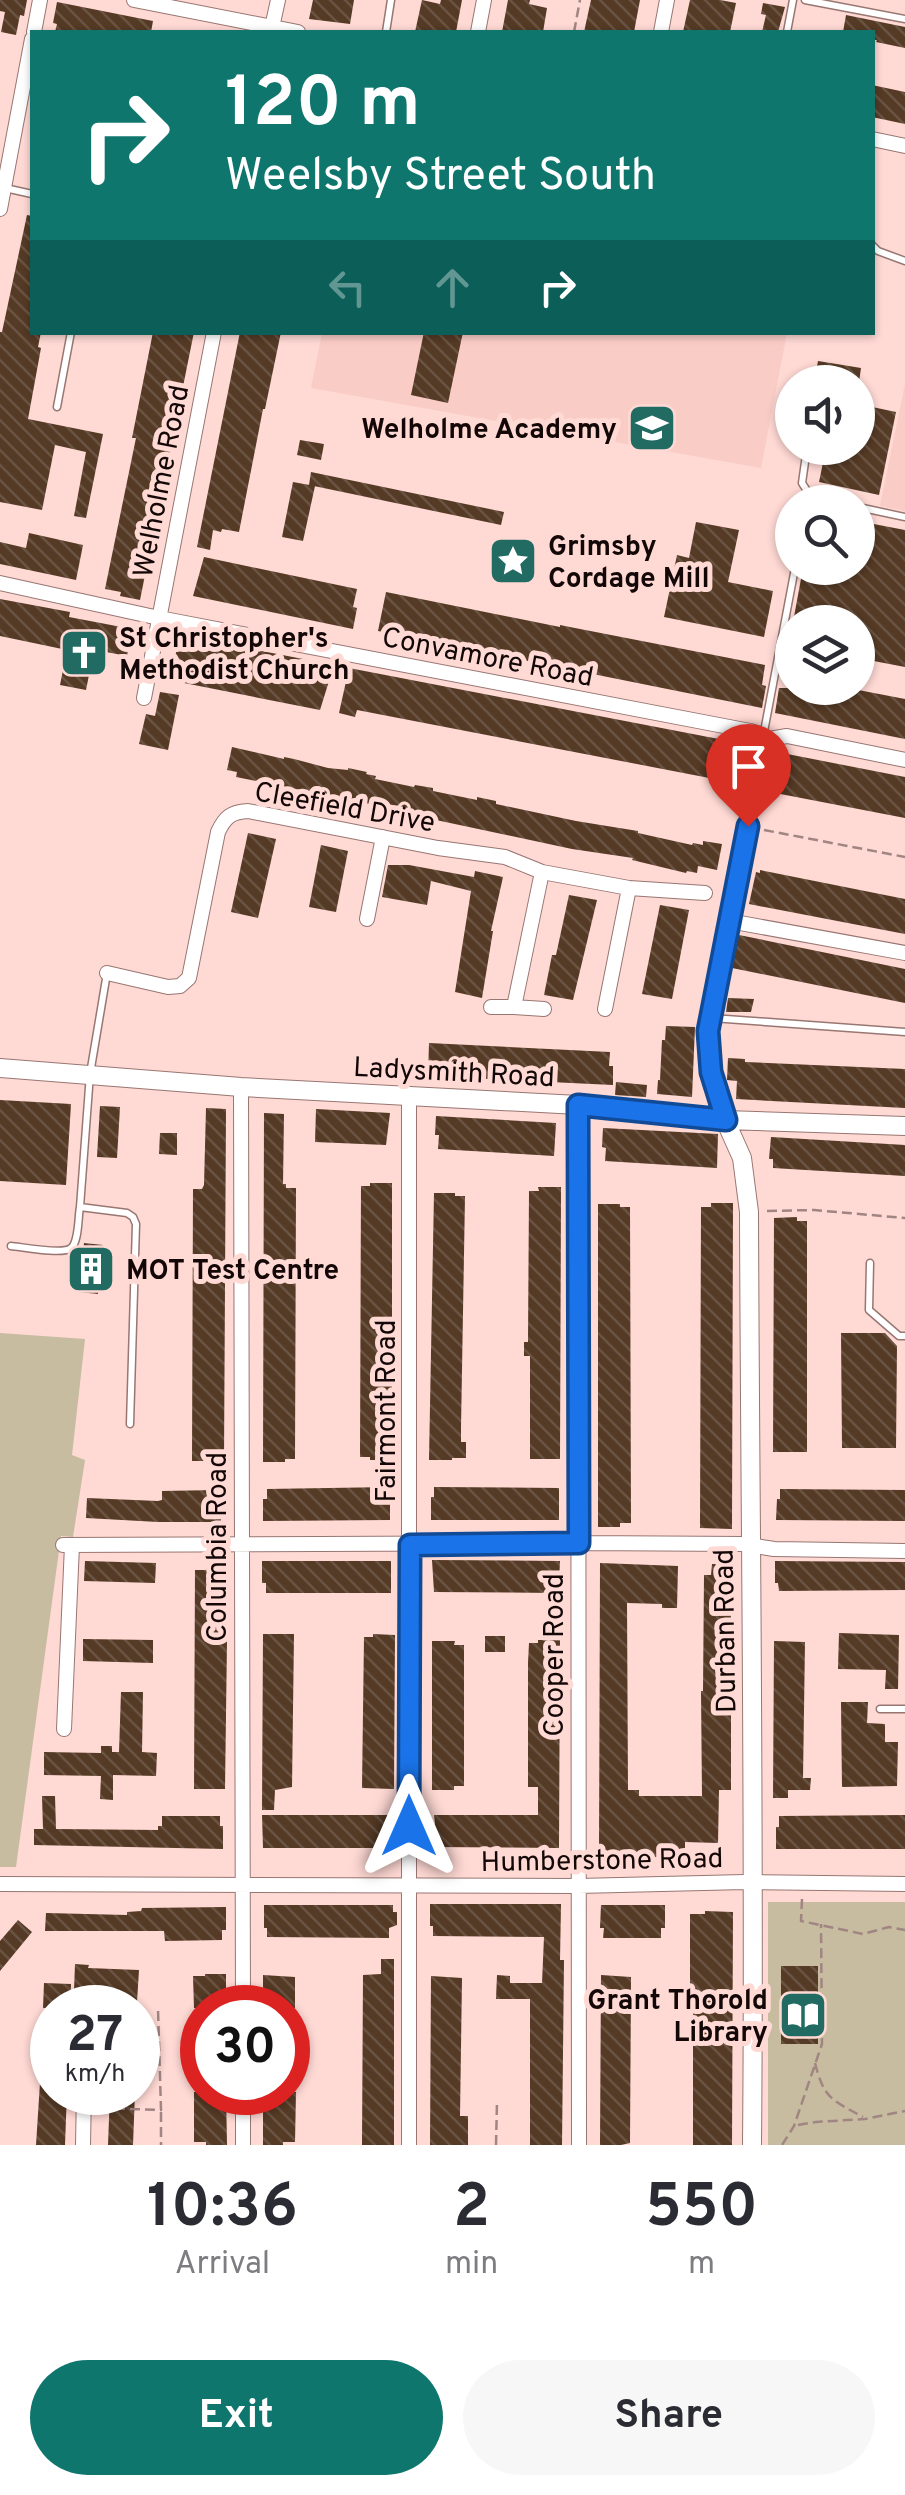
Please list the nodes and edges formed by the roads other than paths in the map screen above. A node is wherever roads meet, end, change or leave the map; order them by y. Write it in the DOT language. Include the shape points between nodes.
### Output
graph roads {
  1 [pos="40,0"];
  2 [pos="134,0"];
  3 [pos="278,0"];
  4 [pos="392,0"];
  5 [pos="484,0"];
  6 [pos="668,0"];
  7 [pos="793,0"];
  8 [pos="804,0"];
  9 [pos="905,19"];
  10 [pos="34,30"];
  11 [pos="272,30"];
  12 [pos="386,30"];
  13 [pos="478,30"];
  14 [pos="661,30"];
  15 [pos="787,30"];
  16 [pos="30,52"];
  17 [pos="875,144"];
  18 [pos="905,146"];
  19 [pos="4,188"];
  20 [pos="30,194"];
  21 [pos="0,209"];
  22 [pos="875,248"];
  23 [pos="905,261"];
  24 [pos="70,335"];
  25 [pos="213,335"];
  26 [pos="57,406"];
  27 [pos="875,511"];
  28 [pos="905,517"];
  29 [pos="0,583"];
  30 [pos="792,585"];
  31 [pos="159,618"];
  32 [pos="144,698"];
  33 [pos="762,739"];
  34 [pos="905,760"];
  35 [pos="383,837"];
  36 [pos="542,872"];
  37 [pos="629,888"];
  38 [pos="705,894"];
  39 [pos="367,919"];
  40 [pos="729,922"];
  41 [pos="905,953"];
  42 [pos="107,974"];
  43 [pos="490,1006"];
  44 [pos="514,1008"];
  45 [pos="605,1008"];
  46 [pos="544,1009"];
  47 [pos="710,1018"];
  48 [pos="905,1032"];
  49 [pos="0,1068"];
  50 [pos="90,1074"];
  51 [pos="241,1087"];
  52 [pos="409,1096"];
  53 [pos="578,1105"];
  54 [pos="726,1120"];
  55 [pos="905,1126"];
  56 [pos="80,1207"];
  57 [pos="11,1246"];
  58 [pos="870,1263"];
  59 [pos="905,1336"];
  60 [pos="130,1424"];
  61 [pos="579,1543"];
  62 [pos="240,1544"];
  63 [pos="410,1545"];
  64 [pos="750,1546"];
  65 [pos="905,1551"];
  66 [pos="880,1709"];
  67 [pos="905,1709"];
  68 [pos="64,1729"];
  69 [pos="754,1882"];
  70 [pos="0,1884"];
  71 [pos="905,1884"];
  72 [pos="243,1885"];
  73 [pos="408,1885"];
  74 [pos="578,1886"];
  75 [pos="243,1985"];
  76 [pos="84,2115"];
  77 [pos="243,2115"];
  78 [pos="83,2145"];
  79 [pos="243,2145"];
  80 [pos="410,2145"];
  81 [pos="579,2145"];
  82 [pos="752,2145"];
  1 -- 10 [label="street"];
  2 -- 11 [label="street"];
  3 -- 11 [label="street"];
  4 -- 12 [label="lane"];
  5 -- 13 [label="street"];
  6 -- 14 [label="street"];
  7 -- 15 [label="lane"];
  8 -- 9 [label="lane"];
  16 -- 19 [label="street"];
  17 -- 18 [label="street"];
  19 -- 20 [label="lane"];
  19 -- 21 [label="street"];
  22 -- 23 [label="lane"];
  24 -- 26 [label="lane"];
  25 -- 31 [label="street, Welholme Road"];
  27 -- 28 [label="lane"];
  29 -- 31 [label="street, Convamore Road"];
  30 -- 33 [label="lane"];
  31 -- 32 [label="street, Welholme Road"];
  31 -- 33 [label="street, Convamore Road" via="750,731"];
  33 -- 34 [label="street, Convamore Road" via="787,736"];
  33 -- 40 [label="street"];
  35 -- 36 [label="street, Cleefield Drive" via="505,857"];
  35 -- 39 [label="street"];
  35 -- 42 [label="street, Cleefield Drive" via="248,811 225,818 190,978 168,987"];
  36 -- 37 [label="street, Cleefield Drive"];
  36 -- 44 [label="street"];
  37 -- 38 [label="street, Cleefield Drive"];
  37 -- 45 [label="street"];
  40 -- 41 [label="street"];
  40 -- 47 [label="street"];
  42 -- 50 [label="lane"];
  43 -- 44 [label="street"];
  44 -- 46 [label="street"];
  47 -- 48 [label="lane"];
  47 -- 54 [label="street" via="711,1072"];
  49 -- 50 [label="street, Ladysmith Road"];
  50 -- 51 [label="street, Ladysmith Road"];
  50 -- 56 [label="lane"];
  51 -- 52 [label="street, Ladysmith Road"];
  51 -- 62 [label="street, Columbia Road"];
  52 -- 53 [label="street, Ladysmith Road"];
  52 -- 63 [label="street, Fairmont Road"];
  53 -- 54 [label="street, Ladysmith Road"];
  53 -- 61 [label="street, Cooper Road"];
  54 -- 55 [label="street, Ladysmith Road"];
  54 -- 64 [label="street, Durban Road" via="742,1158 749,1212"];
  56 -- 57 [label="lane" via="69,1250"];
  56 -- 60 [label="lane" via="127,1214 136,1224"];
  58 -- 59 [label="lane" via="870,1310"];
  61 -- 63 [label="street"];
  61 -- 64 [label="street"];
  61 -- 74 [label="street, Cooper Road"];
  62 -- 63 [label="street"];
  62 -- 68 [label="street" via="67,1545"];
  62 -- 72 [label="street, Columbia Road"];
  63 -- 73 [label="street, Fairmont Road"];
  64 -- 65 [label="street"];
  64 -- 69 [label="street, Durban Road"];
  66 -- 67 [label="lane"];
  69 -- 71 [label="street, Humberstone Road"];
  69 -- 74 [label="street, Humberstone Road"];
  69 -- 82 [label="street, Durban Road"];
  70 -- 72 [label="street, Humberstone Road"];
  72 -- 73 [label="street, Humberstone Road"];
  72 -- 75 [label="street, Columbia Road"];
  73 -- 74 [label="street, Humberstone Road"];
  73 -- 80 [label="street, Fairmont Road"];
  74 -- 81 [label="street, Cooper Road"];
  76 -- 78 [label="street"];
  77 -- 79 [label="street"];
}
